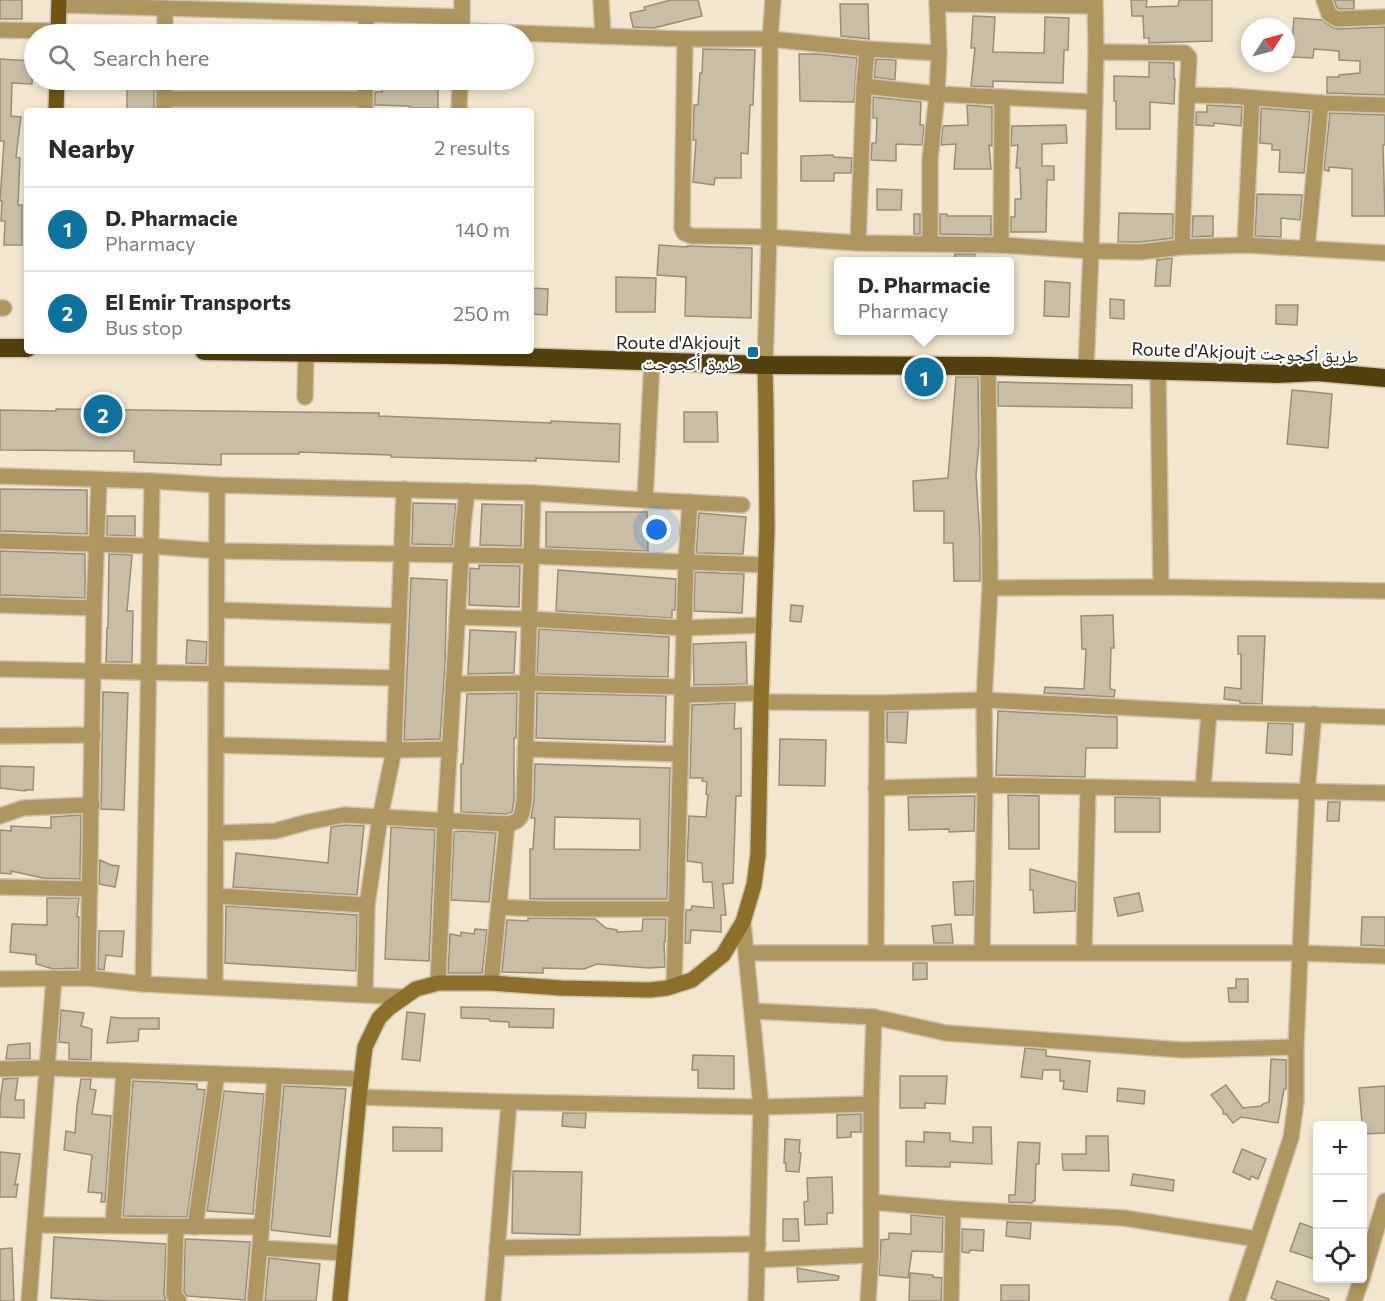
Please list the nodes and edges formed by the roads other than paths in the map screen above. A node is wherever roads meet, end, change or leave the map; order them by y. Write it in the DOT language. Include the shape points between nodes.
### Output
graph roads {
  1 [pos="462,0"];
  2 [pos="601,0"];
  3 [pos="773,0"];
  4 [pos="1324,0"];
  5 [pos="59,2"];
  6 [pos="937,2"];
  7 [pos="1001,2"];
  8 [pos="1095,3"];
  9 [pos="165,8"];
  10 [pos="389,8"];
  11 [pos="366,14"];
  12 [pos="1385,17"];
  13 [pos="58,24"];
  14 [pos="165,24"];
  15 [pos="366,24"];
  16 [pos="447,24"];
  17 [pos="462,24"];
  18 [pos="0,30"];
  19 [pos="24,31"];
  20 [pos="534,32"];
  21 [pos="603,36"];
  22 [pos="685,39"];
  23 [pos="770,39"];
  24 [pos="867,49"];
  25 [pos="1096,52"];
  26 [pos="939,53"];
  27 [pos="864,86"];
  28 [pos="57,90"];
  29 [pos="366,90"];
  30 [pos="460,90"];
  31 [pos="937,94"];
  32 [pos="1187,95"];
  33 [pos="1002,97"];
  34 [pos="1252,98"];
  35 [pos="1095,102"];
  36 [pos="1321,103"];
  37 [pos="164,105"];
  38 [pos="317,105"];
  39 [pos="365,105"];
  40 [pos="1385,105"];
  41 [pos="56,108"];
  42 [pos="459,108"];
  43 [pos="769,237"];
  44 [pos="858,243"];
  45 [pos="930,243"];
  46 [pos="1001,245"];
  47 [pos="1245,245"];
  48 [pos="1182,247"];
  49 [pos="1307,248"];
  50 [pos="1091,251"];
  51 [pos="1385,252"];
  52 [pos="0,348"];
  53 [pos="24,348"];
  54 [pos="306,354"];
  55 [pos="476,354"];
  56 [pos="652,361"];
  57 [pos="765,365"];
  58 [pos="988,366"];
  59 [pos="1086,368"];
  60 [pos="1158,371"];
  61 [pos="1385,378"];
  62 [pos="305,397"];
  63 [pos="0,476"];
  64 [pos="99,480"];
  65 [pos="152,481"];
  66 [pos="217,485"];
  67 [pos="404,489"];
  68 [pos="467,491"];
  69 [pos="533,493"];
  70 [pos="645,500"];
  71 [pos="690,502"];
  72 [pos="742,504"];
  73 [pos="0,541"];
  74 [pos="97,545"];
  75 [pos="150,546"];
  76 [pos="218,551"];
  77 [pos="402,554"];
  78 [pos="461,555"];
  79 [pos="531,556"];
  80 [pos="686,562"];
  81 [pos="766,565"];
  82 [pos="1161,587"];
  83 [pos="990,588"];
  84 [pos="1385,591"];
  85 [pos="0,605"];
  86 [pos="94,608"];
  87 [pos="217,610"];
  88 [pos="399,616"];
  89 [pos="458,617"];
  90 [pos="529,619"];
  91 [pos="764,625"];
  92 [pos="684,628"];
  93 [pos="0,669"];
  94 [pos="94,672"];
  95 [pos="148,672"];
  96 [pos="217,674"];
  97 [pos="397,678"];
  98 [pos="453,684"];
  99 [pos="527,684"];
  100 [pos="682,691"];
  101 [pos="761,697"];
  102 [pos="984,700"];
  103 [pos="877,703"];
  104 [pos="1209,712"];
  105 [pos="1314,714"];
  106 [pos="1385,717"];
  107 [pos="93,735"];
  108 [pos="0,736"];
  109 [pos="216,745"];
  110 [pos="450,749"];
  111 [pos="525,749"];
  112 [pos="394,750"];
  113 [pos="681,754"];
  114 [pos="985,785"];
  115 [pos="876,788"];
  116 [pos="1088,788"];
  117 [pos="1203,789"];
  118 [pos="1307,793"];
  119 [pos="1385,794"];
  120 [pos="92,805"];
  121 [pos="0,816"];
  122 [pos="380,818"];
  123 [pos="445,821"];
  124 [pos="507,824"];
  125 [pos="216,833"];
  126 [pos="0,887"];
  127 [pos="90,889"];
  128 [pos="216,896"];
  129 [pos="367,905"];
  130 [pos="499,907"];
  131 [pos="676,909"];
  132 [pos="743,922"];
  133 [pos="747,953"];
  134 [pos="876,953"];
  135 [pos="982,953"];
  136 [pos="1084,953"];
  137 [pos="1300,953"];
  138 [pos="1385,956"];
  139 [pos="54,978"];
  140 [pos="88,978"];
  141 [pos="0,979"];
  142 [pos="438,983"];
  143 [pos="491,983"];
  144 [pos="142,984"];
  145 [pos="674,986"];
  146 [pos="216,987"];
  147 [pos="365,994"];
  148 [pos="404,996"];
  149 [pos="752,1011"];
  150 [pos="874,1017"];
  151 [pos="1296,1047"];
  152 [pos="47,1068"];
  153 [pos="0,1069"];
  154 [pos="124,1071"];
  155 [pos="217,1074"];
  156 [pos="275,1076"];
  157 [pos="361,1079"];
  158 [pos="359,1097"];
  159 [pos="509,1102"];
  160 [pos="871,1104"];
  161 [pos="761,1107"];
  162 [pos="1385,1201"];
  163 [pos="871,1202"];
  164 [pos="953,1209"];
  165 [pos="35,1225"];
  166 [pos="113,1225"];
  167 [pos="176,1227"];
  168 [pos="195,1227"];
  169 [pos="262,1227"];
  170 [pos="1257,1239"];
  171 [pos="758,1244"];
  172 [pos="260,1248"];
  173 [pos="497,1248"];
  174 [pos="344,1252"];
  175 [pos="871,1255"];
  176 [pos="758,1260"];
  177 [pos="1367,1261"];
  178 [pos="1360,1283"];
  179 [pos="175,1299"];
  180 [pos="29,1301"];
  181 [pos="255,1301"];
  182 [pos="340,1301"];
  183 [pos="494,1301"];
  184 [pos="756,1301"];
  185 [pos="868,1301"];
  186 [pos="951,1301"];
  187 [pos="1237,1301"];
  188 [pos="1354,1301"];
  1 -- 17 [label="street"];
  2 -- 21 [label="street"];
  3 -- 23 [label="street"];
  4 -- 12 [label="street" via="1329,14 1337,19"];
  5 -- 9 [label="street"];
  5 -- 13 [label="main road"];
  6 -- 7 [label="street"];
  6 -- 26 [label="street"];
  7 -- 8 [label="street"];
  8 -- 25 [label="street"];
  9 -- 11 [label="street"];
  9 -- 14 [label="street"];
  10 -- 11 [label="street"];
  10 -- 16 [label="street"];
  11 -- 15 [label="street"];
  18 -- 19 [label="street"];
  20 -- 21 [label="street"];
  21 -- 22 [label="street"];
  22 -- 23 [label="street"];
  22 -- 43 [label="street" via="684,233"];
  23 -- 24 [label="street"];
  23 -- 43 [label="street"];
  24 -- 26 [label="street"];
  24 -- 27 [label="street"];
  25 -- 32 [label="street" via="1188,54"];
  25 -- 35 [label="street"];
  26 -- 31 [label="street"];
  27 -- 31 [label="street"];
  27 -- 44 [label="street"];
  28 -- 41 [label="main road"];
  29 -- 39 [label="street"];
  30 -- 42 [label="street"];
  31 -- 33 [label="street"];
  31 -- 45 [label="street" via="930,159"];
  32 -- 34 [label="street"];
  32 -- 48 [label="street"];
  33 -- 35 [label="street"];
  33 -- 46 [label="street"];
  34 -- 36 [label="street"];
  34 -- 47 [label="street"];
  35 -- 50 [label="street"];
  36 -- 40 [label="street"];
  36 -- 49 [label="street"];
  37 -- 38 [label="street"];
  38 -- 39 [label="street"];
  43 -- 44 [label="street"];
  43 -- 57 [label="street"];
  44 -- 45 [label="street"];
  45 -- 46 [label="street"];
  46 -- 50 [label="street"];
  47 -- 48 [label="street"];
  47 -- 49 [label="street"];
  48 -- 50 [label="street" via="1140,252"];
  49 -- 51 [label="street"];
  50 -- 59 [label="street"];
  52 -- 53 [label="highway"];
  54 -- 62 [label="street"];
  55 -- 56 [label="highway, Route d'Akjoujt طريق أكجوجت"];
  56 -- 57 [label="highway, Route d'Akjoujt طريق أكجوجت"];
  56 -- 70 [label="street"];
  57 -- 58 [label="highway, Route d'Akjoujt طريق أكجوجت"];
  57 -- 81 [label="street"];
  58 -- 59 [label="highway, Route d'Akjoujt طريق أكجوجت"];
  58 -- 83 [label="street"];
  59 -- 60 [label="highway, Route d'Akjoujt طريق أكجوجت"];
  60 -- 61 [label="highway, Route d'Akjoujt طريق أكجوجت" via="1317,372"];
  60 -- 82 [label="street"];
  63 -- 64 [label="street"];
  64 -- 65 [label="street"];
  64 -- 74 [label="street"];
  65 -- 66 [label="street"];
  65 -- 75 [label="street"];
  66 -- 67 [label="street"];
  66 -- 76 [label="street"];
  67 -- 68 [label="street"];
  67 -- 77 [label="street"];
  68 -- 69 [label="street"];
  68 -- 78 [label="street"];
  69 -- 70 [label="street"];
  69 -- 79 [label="street"];
  70 -- 71 [label="street"];
  71 -- 72 [label="street"];
  71 -- 80 [label="street"];
  73 -- 74 [label="street"];
  74 -- 75 [label="street"];
  74 -- 86 [label="street"];
  75 -- 76 [label="street"];
  75 -- 95 [label="street"];
  76 -- 77 [label="street"];
  76 -- 87 [label="street"];
  77 -- 78 [label="street"];
  77 -- 88 [label="street"];
  78 -- 79 [label="street"];
  78 -- 89 [label="street"];
  79 -- 80 [label="street"];
  79 -- 90 [label="street"];
  80 -- 81 [label="street"];
  80 -- 92 [label="street"];
  81 -- 91 [label="street"];
  82 -- 83 [label="street"];
  82 -- 84 [label="street"];
  83 -- 102 [label="street"];
  85 -- 86 [label="street"];
  86 -- 94 [label="street"];
  87 -- 88 [label="street"];
  87 -- 96 [label="street"];
  88 -- 97 [label="street"];
  89 -- 90 [label="street"];
  89 -- 98 [label="street"];
  90 -- 92 [label="street"];
  90 -- 99 [label="street"];
  91 -- 92 [label="street"];
  91 -- 101 [label="street"];
  92 -- 100 [label="street"];
  93 -- 94 [label="street"];
  94 -- 95 [label="street"];
  94 -- 107 [label="street"];
  95 -- 96 [label="street"];
  95 -- 144 [label="street"];
  96 -- 97 [label="street"];
  96 -- 109 [label="street"];
  97 -- 112 [label="street"];
  98 -- 99 [label="street"];
  98 -- 110 [label="street"];
  99 -- 100 [label="street"];
  99 -- 111 [label="street"];
  100 -- 101 [label="street"];
  100 -- 113 [label="street"];
  101 -- 103 [label="street"];
  101 -- 132 [label="street" via="758,855"];
  102 -- 103 [label="street"];
  102 -- 104 [label="street"];
  102 -- 114 [label="street"];
  103 -- 115 [label="street"];
  104 -- 105 [label="street"];
  104 -- 117 [label="street"];
  105 -- 106 [label="street"];
  105 -- 118 [label="street"];
  107 -- 108 [label="street"];
  107 -- 120 [label="street"];
  109 -- 112 [label="street"];
  109 -- 125 [label="street"];
  110 -- 112 [label="street"];
  110 -- 123 [label="street"];
  111 -- 113 [label="street"];
  111 -- 124 [label="street" via="522,815 515,823"];
  112 -- 122 [label="street"];
  113 -- 131 [label="street"];
  114 -- 115 [label="street"];
  114 -- 116 [label="street"];
  114 -- 135 [label="street"];
  115 -- 134 [label="street"];
  116 -- 117 [label="street"];
  116 -- 136 [label="street"];
  117 -- 118 [label="street"];
  118 -- 119 [label="street"];
  118 -- 137 [label="street"];
  120 -- 121 [label="street" via="23,808"];
  120 -- 127 [label="street"];
  122 -- 123 [label="street"];
  122 -- 125 [label="street" via="344,815 275,831"];
  122 -- 129 [label="street"];
  123 -- 124 [label="street"];
  123 -- 142 [label="street"];
  124 -- 130 [label="street"];
  125 -- 128 [label="street"];
  126 -- 127 [label="street"];
  127 -- 140 [label="street"];
  128 -- 129 [label="street"];
  128 -- 146 [label="street"];
  129 -- 147 [label="street"];
  130 -- 131 [label="street"];
  130 -- 143 [label="street"];
  131 -- 145 [label="street"];
  132 -- 133 [label="street"];
  132 -- 145 [label="street" via="723,955 692,980"];
  133 -- 134 [label="street"];
  133 -- 149 [label="street"];
  134 -- 135 [label="street"];
  135 -- 136 [label="street"];
  136 -- 137 [label="street"];
  137 -- 138 [label="street"];
  137 -- 151 [label="street"];
  139 -- 140 [label="street"];
  139 -- 141 [label="street"];
  139 -- 152 [label="street"];
  140 -- 144 [label="street"];
  142 -- 143 [label="street"];
  142 -- 148 [label="street"];
  143 -- 145 [label="street" via="650,990"];
  144 -- 146 [label="street"];
  146 -- 147 [label="street"];
  147 -- 148 [label="street"];
  148 -- 157 [label="street" via="379,1018 371,1033"];
  149 -- 150 [label="street"];
  149 -- 161 [label="street"];
  150 -- 151 [label="street" via="969,1035 1183,1050"];
  150 -- 160 [label="street"];
  151 -- 170 [label="street" via="1291,1138"];
  152 -- 153 [label="street"];
  152 -- 154 [label="street"];
  152 -- 165 [label="street"];
  154 -- 155 [label="street"];
  154 -- 166 [label="street"];
  155 -- 156 [label="street"];
  155 -- 168 [label="street"];
  156 -- 157 [label="street"];
  156 -- 169 [label="street"];
  157 -- 158 [label="street"];
  158 -- 159 [label="street"];
  158 -- 174 [label="street"];
  159 -- 161 [label="street"];
  159 -- 173 [label="street"];
  160 -- 161 [label="street"];
  160 -- 163 [label="street"];
  161 -- 171 [label="street"];
  162 -- 177 [label="street"];
  163 -- 164 [label="street"];
  163 -- 175 [label="street"];
  164 -- 170 [label="street" via="1124,1218"];
  164 -- 186 [label="street"];
  165 -- 166 [label="street"];
  165 -- 180 [label="street"];
  166 -- 167 [label="street"];
  167 -- 168 [label="street"];
  167 -- 179 [label="street"];
  168 -- 169 [label="street"];
  169 -- 172 [label="street"];
  170 -- 187 [label="street"];
  171 -- 173 [label="street"];
  171 -- 176 [label="street"];
  172 -- 174 [label="street"];
  172 -- 181 [label="street"];
  173 -- 183 [label="street"];
  174 -- 182 [label="street"];
  175 -- 176 [label="street"];
  175 -- 185 [label="street"];
  176 -- 184 [label="street"];
  178 -- 188 [label="street"];
}
